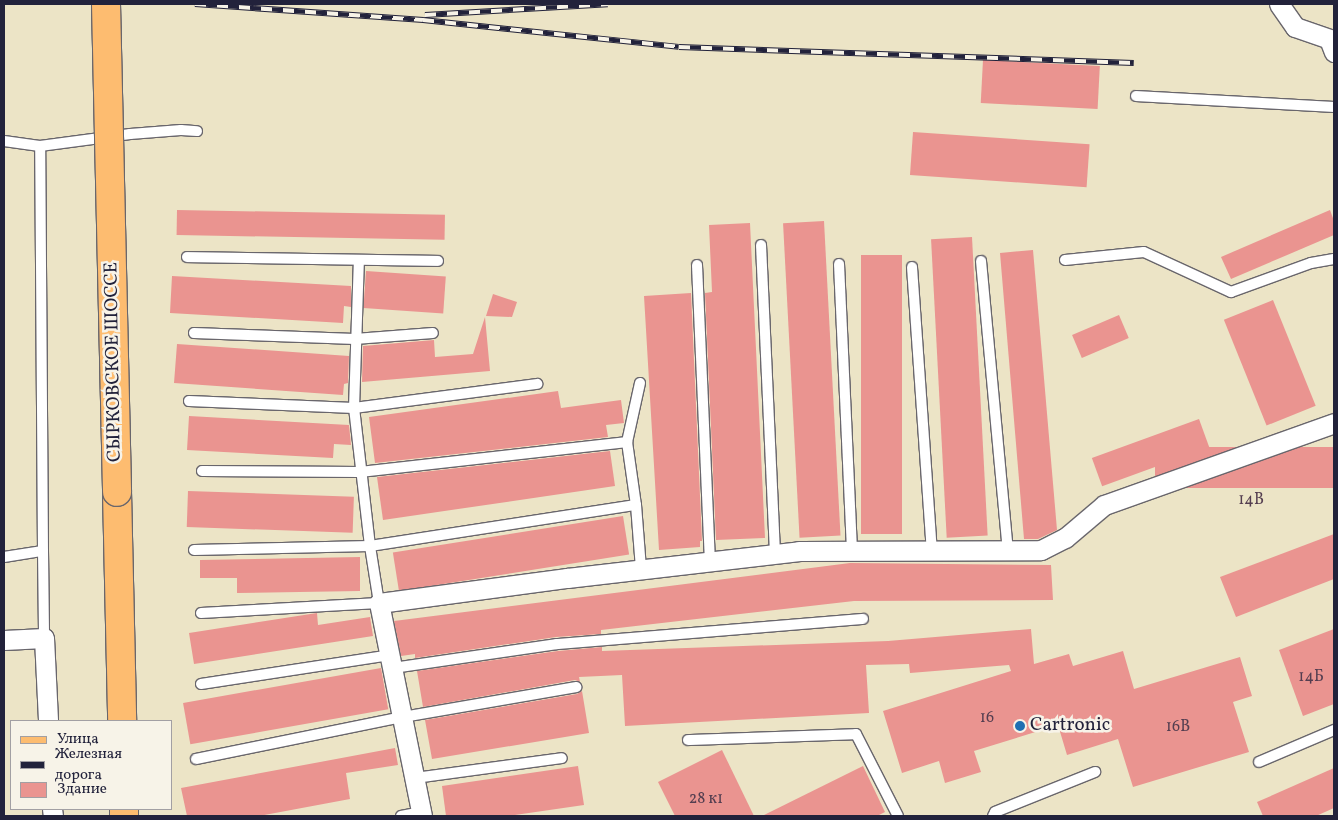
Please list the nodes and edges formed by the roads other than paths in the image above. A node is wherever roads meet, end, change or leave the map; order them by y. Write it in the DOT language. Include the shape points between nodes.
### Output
graph roads {
  1 [pos="106,4"];
  2 [pos="1279,4"];
  3 [pos="1334,52"];
  4 [pos="1136,96"];
  5 [pos="1334,107"];
  6 [pos="197,131"];
  7 [pos="4,141"];
  8 [pos="40,146"];
  9 [pos="761,245"];
  10 [pos="187,257"];
  11 [pos="1334,258"];
  12 [pos="359,260"];
  13 [pos="1065,260"];
  14 [pos="438,261"];
  15 [pos="981,261"];
  16 [pos="839,264"];
  17 [pos="698,265"];
  18 [pos="912,267"];
  19 [pos="194,333"];
  20 [pos="433,333"];
  21 [pos="355,339"];
  22 [pos="640,383"];
  23 [pos="537,384"];
  24 [pos="189,401"];
  25 [pos="354,408"];
  26 [pos="1334,423"];
  27 [pos="627,442"];
  28 [pos="202,471"];
  29 [pos="360,472"];
  30 [pos="636,505"];
  31 [pos="370,546"];
  32 [pos="194,550"];
  33 [pos="1008,550"];
  34 [pos="43,551"];
  35 [pos="852,551"];
  36 [pos="932,551"];
  37 [pos="775,554"];
  38 [pos="4,558"];
  39 [pos="710,561"];
  40 [pos="641,569"];
  41 [pos="380,603"];
  42 [pos="201,612"];
  43 [pos="863,618"];
  44 [pos="44,638"];
  45 [pos="4,640"];
  46 [pos="391,662"];
  47 [pos="201,684"];
  48 [pos="576,687"];
  49 [pos="404,717"];
  50 [pos="48,720"];
  51 [pos="122,720"];
  52 [pos="1334,730"];
  53 [pos="688,740"];
  54 [pos="562,758"];
  55 [pos="196,759"];
  56 [pos="1259,762"];
  57 [pos="1095,772"];
  58 [pos="415,778"];
  59 [pos="422,814"];
  60 [pos="401,816"];
  61 [pos="898,816"];
  62 [pos="993,816"];
  1 -- 51 [label="main road, СЫРКОВСКОЕ ШОССЕ, bridge"];
  2 -- 3 [label="street" via="1296,27 1329,40"];
  4 -- 5 [label="lane"];
  6 -- 8 [label="lane" via="130,134"];
  7 -- 8 [label="lane"];
  8 -- 34 [label="lane"];
  9 -- 37 [label="lane"];
  10 -- 12 [label="lane"];
  11 -- 13 [label="lane" via="1231,292 1144,252"];
  12 -- 14 [label="lane"];
  12 -- 21 [label="lane"];
  15 -- 33 [label="lane"];
  16 -- 35 [label="lane"];
  17 -- 39 [label="lane"];
  18 -- 36 [label="lane"];
  19 -- 21 [label="lane"];
  20 -- 21 [label="lane"];
  21 -- 25 [label="lane"];
  22 -- 27 [label="lane"];
  23 -- 25 [label="lane"];
  24 -- 25 [label="lane"];
  25 -- 29 [label="lane"];
  26 -- 33 [label="street" via="1104,505 1065,538 1041,550"];
  27 -- 29 [label="lane"];
  27 -- 30 [label="lane"];
  28 -- 29 [label="lane"];
  29 -- 31 [label="lane"];
  30 -- 31 [label="lane"];
  30 -- 40 [label="lane"];
  31 -- 32 [label="lane"];
  31 -- 41 [label="lane"];
  33 -- 36 [label="street"];
  34 -- 38 [label="lane"];
  34 -- 44 [label="lane"];
  35 -- 36 [label="street"];
  35 -- 37 [label="street"];
  37 -- 39 [label="street"];
  39 -- 40 [label="street"];
  40 -- 41 [label="street"];
  41 -- 42 [label="lane"];
  41 -- 46 [label="street"];
  43 -- 46 [label="lane" via="557,644"];
  44 -- 45 [label="street"];
  44 -- 50 [label="street"];
  46 -- 47 [label="lane"];
  46 -- 49 [label="street"];
  48 -- 49 [label="lane"];
  49 -- 55 [label="lane"];
  49 -- 58 [label="street"];
  52 -- 56 [label="lane"];
  53 -- 61 [label="lane" via="856,734"];
  54 -- 58 [label="lane"];
  57 -- 62 [label="lane" via="995,812"];
  58 -- 59 [label="street"];
  59 -- 60 [label="lane"];
}
